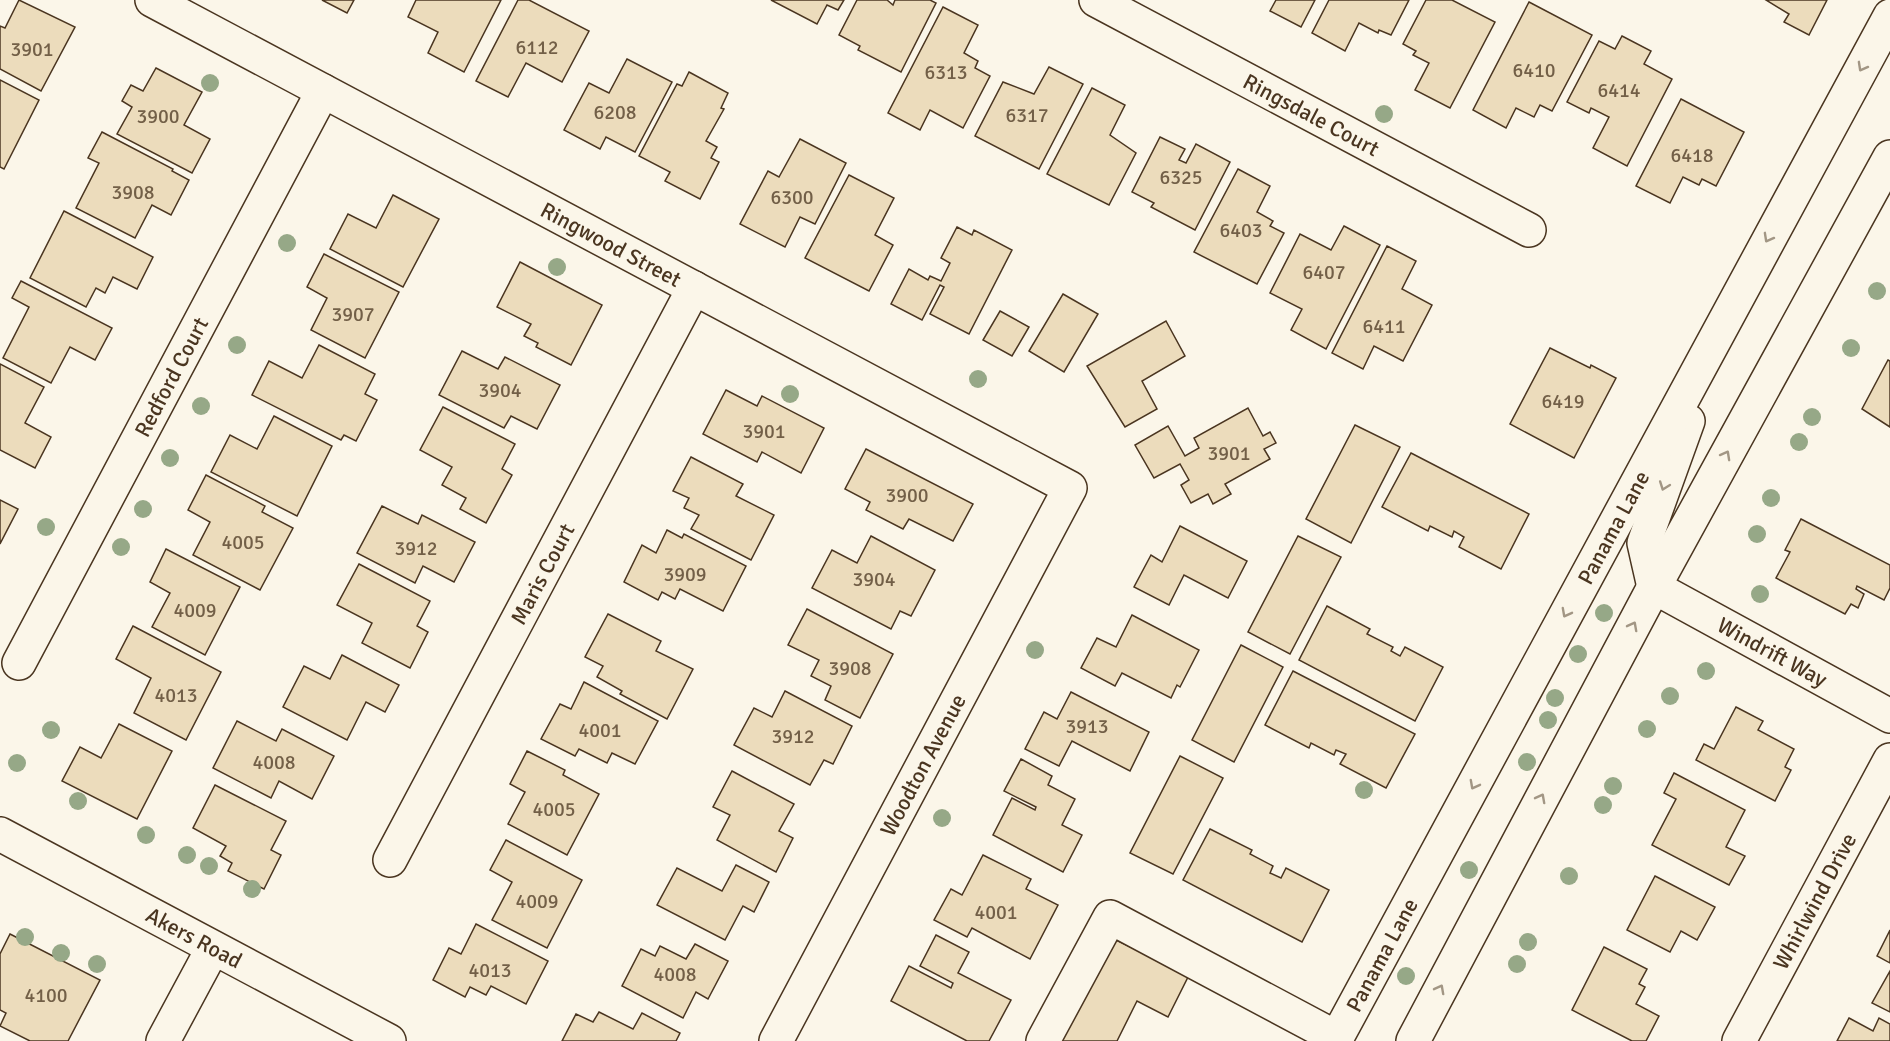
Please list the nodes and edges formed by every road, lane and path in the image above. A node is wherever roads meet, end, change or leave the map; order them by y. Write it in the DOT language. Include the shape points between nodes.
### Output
graph roads {
  1 [pos="152,0"];
  2 [pos="1096,0"];
  3 [pos="1890,16"];
  4 [pos="323,91"];
  5 [pos="1890,157"];
  6 [pos="1529,230"];
  7 [pos="694,288"];
  8 [pos="1727,313"];
  9 [pos="1070,488"];
  10 [pos="1654,587"];
  11 [pos="19,663"];
  12 [pos="1890,716"];
  13 [pos="1890,760"];
  14 [pos="0,834"];
  15 [pos="390,860"];
  16 [pos="213,948"];
  17 [pos="1336,1039"];
  18 [pos="163,1041"];
  19 [pos="388,1041"];
  20 [pos="776,1041"];
  21 [pos="1043,1041"];
  22 [pos="1413,1041"];
  23 [pos="1739,1041"];
  1 -- 4 [label="street, Ringwood Street"];
  2 -- 6 [label="street, Ringsdale Court"];
  3 -- 8 [label="street, Panama Lane, one-way"];
  4 -- 7 [label="street, Ringwood Street"];
  4 -- 11 [label="street, Redford Court"];
  10 -- 5 [label="street, one-way"];
  7 -- 9 [label="street, Ringwood Street"];
  7 -- 15 [label="street, Maris Court"];
  8 -- 10 [label="street, one-way" via="1644,543"];
  8 -- 17 [label="street, Panama Lane, one-way"];
  9 -- 20 [label="street, Woodton Avenue"];
  10 -- 12 [label="street, Windrift Way"];
  22 -- 10 [label="street, one-way"];
  13 -- 23 [label="street, Whirlwind Drive"];
  14 -- 16 [label="street, Akers Road"];
  16 -- 18 [label="street"];
  16 -- 19 [label="street, Akers Road"];
  17 -- 21 [label="street" via="1110,917"];
}
